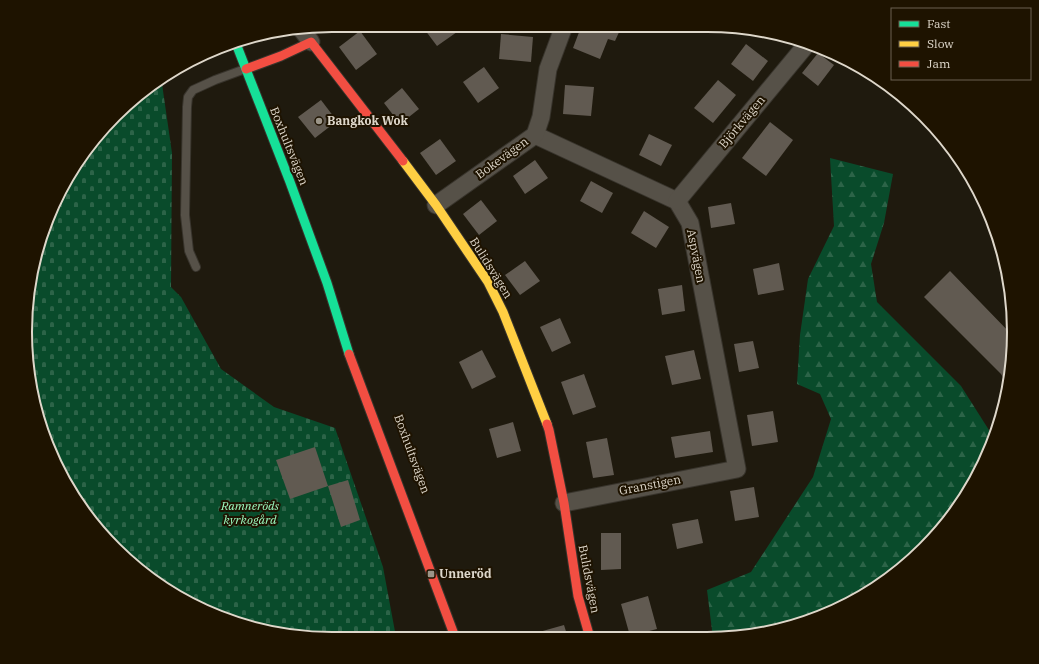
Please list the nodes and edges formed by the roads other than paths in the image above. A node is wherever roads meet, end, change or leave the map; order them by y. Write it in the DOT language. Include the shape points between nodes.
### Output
graph roads {
  1 [pos="562,32"];
  2 [pos="306,36"];
  3 [pos="238,47"];
  4 [pos="804,48"];
  5 [pos="246,69"];
  6 [pos="535,135"];
  7 [pos="677,201"];
  8 [pos="436,205"];
  9 [pos="196,267"];
  10 [pos="327,283"];
  11 [pos="350,325"];
  12 [pos="737,469"];
  13 [pos="564,503"];
  14 [pos="452,632"];
  15 [pos="588,632"];
  1 -- 6 [label="street, Bokevägen" via="548,69 541,117"];
  2 -- 5 [label="street, Bulidsvägen" via="282,56"];
  2 -- 8 [label="street, Bulidsvägen"];
  3 -- 5 [label="street, Boxhultsvägen"];
  4 -- 7 [label="street, Björkvägen"];
  5 -- 9 [label="lane" via="193,90 188,97 185,214 189,251"];
  5 -- 10 [label="street, Boxhultsvägen"];
  6 -- 7 [label="street"];
  6 -- 8 [label="street, Bokevägen"];
  7 -- 12 [label="street, Aspvägen" via="690,223"];
  8 -- 13 [label="street, Bulidsvägen" via="488,282 503,312 549,430"];
  10 -- 11 [label="street, Boxhultsvägen"];
  10 -- 14 [label="street, Boxhultsvägen" via="353,368"];
  12 -- 13 [label="street, Granstigen"];
  13 -- 15 [label="street, Bulidsvägen" via="578,596"];
}
